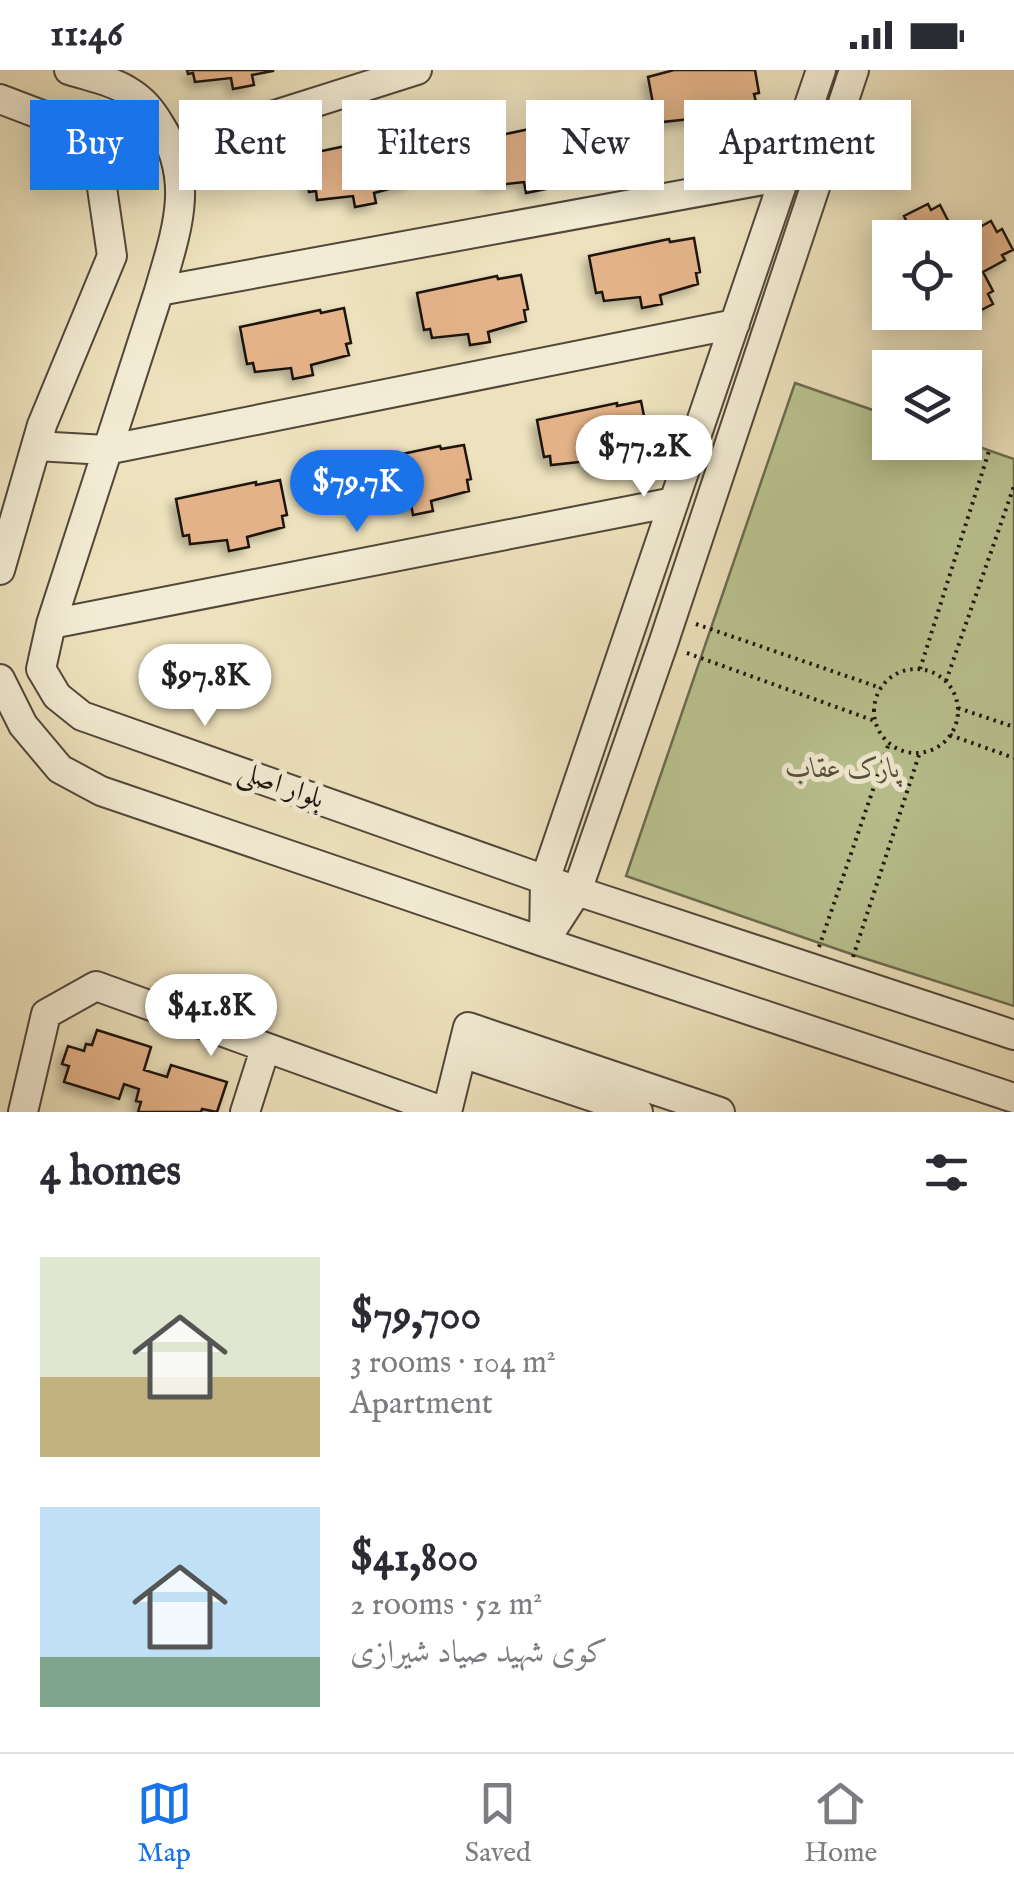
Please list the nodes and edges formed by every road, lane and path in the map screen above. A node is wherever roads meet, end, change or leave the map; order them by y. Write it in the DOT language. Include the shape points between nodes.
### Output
graph roads {
  1 [pos="68,70"];
  2 [pos="417,70"];
  3 [pos="821,70"];
  4 [pos="854,70"];
  5 [pos="0,99"];
  6 [pos="811,100"];
  7 [pos="174,147"];
  8 [pos="708,190"];
  9 [pos="780,190"];
  10 [pos="159,290"];
  11 [pos="735,324"];
  12 [pos="36,446"];
  13 [pos="106,450"];
  14 [pos="990,451"];
  15 [pos="1014,486"];
  16 [pos="674,502"];
  17 [pos="0,570"];
  18 [pos="672,616"];
  19 [pos="51,624"];
  20 [pos="663,644"];
  21 [pos="920,669"];
  22 [pos="0,680"];
  23 [pos="946,681"];
  24 [pos="881,688"];
  25 [pos="958,708"];
  26 [pos="875,721"];
  27 [pos="1014,727"];
  28 [pos="950,735"];
  29 [pos="889,744"];
  30 [pos="920,752"];
  31 [pos="1014,758"];
  32 [pos="544,880"];
  33 [pos="577,891"];
  34 [pos="544,942"];
  35 [pos="811,968"];
  36 [pos="846,980"];
  37 [pos="1014,1035"];
  38 [pos="265,1049"];
  39 [pos="463,1050"];
  40 [pos="1011,1089"];
  41 [pos="684,1106"];
  42 [pos="22,1112"];
  43 [pos="245,1112"];
  44 [pos="446,1112"];
  45 [pos="581,1112"];
  46 [pos="638,1112"];
  47 [pos="720,1112"];
  1 -- 7 [label="street, بلوار اصلی" via="124,88 148,105"];
  2 -- 7 [label="street"];
  3 -- 6 [label="street"];
  4 -- 18 [label="street"];
  5 -- 12 [label="street" via="42,115 81,146 100,174 112,256"];
  7 -- 10 [label="street, بلوار اصلی" via="182,194"];
  8 -- 10 [label="street"];
  9 -- 11 [label="street"];
  10 -- 13 [label="street, بلوار اصلی"];
  11 -- 13 [label="street"];
  11 -- 16 [label="street"];
  12 -- 13 [label="street"];
  12 -- 17 [label="street"];
  13 -- 19 [label="street, بلوار اصلی"];
  14 -- 21 [label="path"];
  15 -- 23 [label="path"];
  16 -- 19 [label="street"];
  16 -- 32 [label="street"];
  18 -- 20 [label="street"];
  18 -- 24 [label="path"];
  19 -- 32 [label="street, بلوار اصلی" via="41,669 56,696 82,716"];
  20 -- 26 [label="path"];
  20 -- 33 [label="street"];
  21 -- 23 [label="path"];
  21 -- 24 [label="path" via="894,674"];
  22 -- 34 [label="street" via="23,726 60,769 101,791"];
  23 -- 25 [label="path"];
  24 -- 26 [label="path"];
  25 -- 27 [label="path"];
  25 -- 28 [label="path"];
  26 -- 29 [label="path"];
  28 -- 30 [label="path"];
  28 -- 31 [label="path"];
  29 -- 30 [label="path"];
  29 -- 35 [label="path"];
  30 -- 36 [label="path"];
  32 -- 33 [label="street, بلوار اصلی"];
  32 -- 34 [label="street"];
  33 -- 34 [label="street"];
  33 -- 35 [label="street, بلوار اصلی"];
  34 -- 40 [label="street"];
  35 -- 36 [label="street, بلوار اصلی"];
  36 -- 37 [label="street, بلوار اصلی"];
  38 -- 42 [label="street" via="96,986 46,1014"];
  38 -- 43 [label="street"];
  38 -- 44 [label="street"];
  39 -- 41 [label="street"];
  39 -- 44 [label="street"];
  39 -- 45 [label="street"];
  39 -- 46 [label="street"];
  41 -- 47 [label="street"];
}
